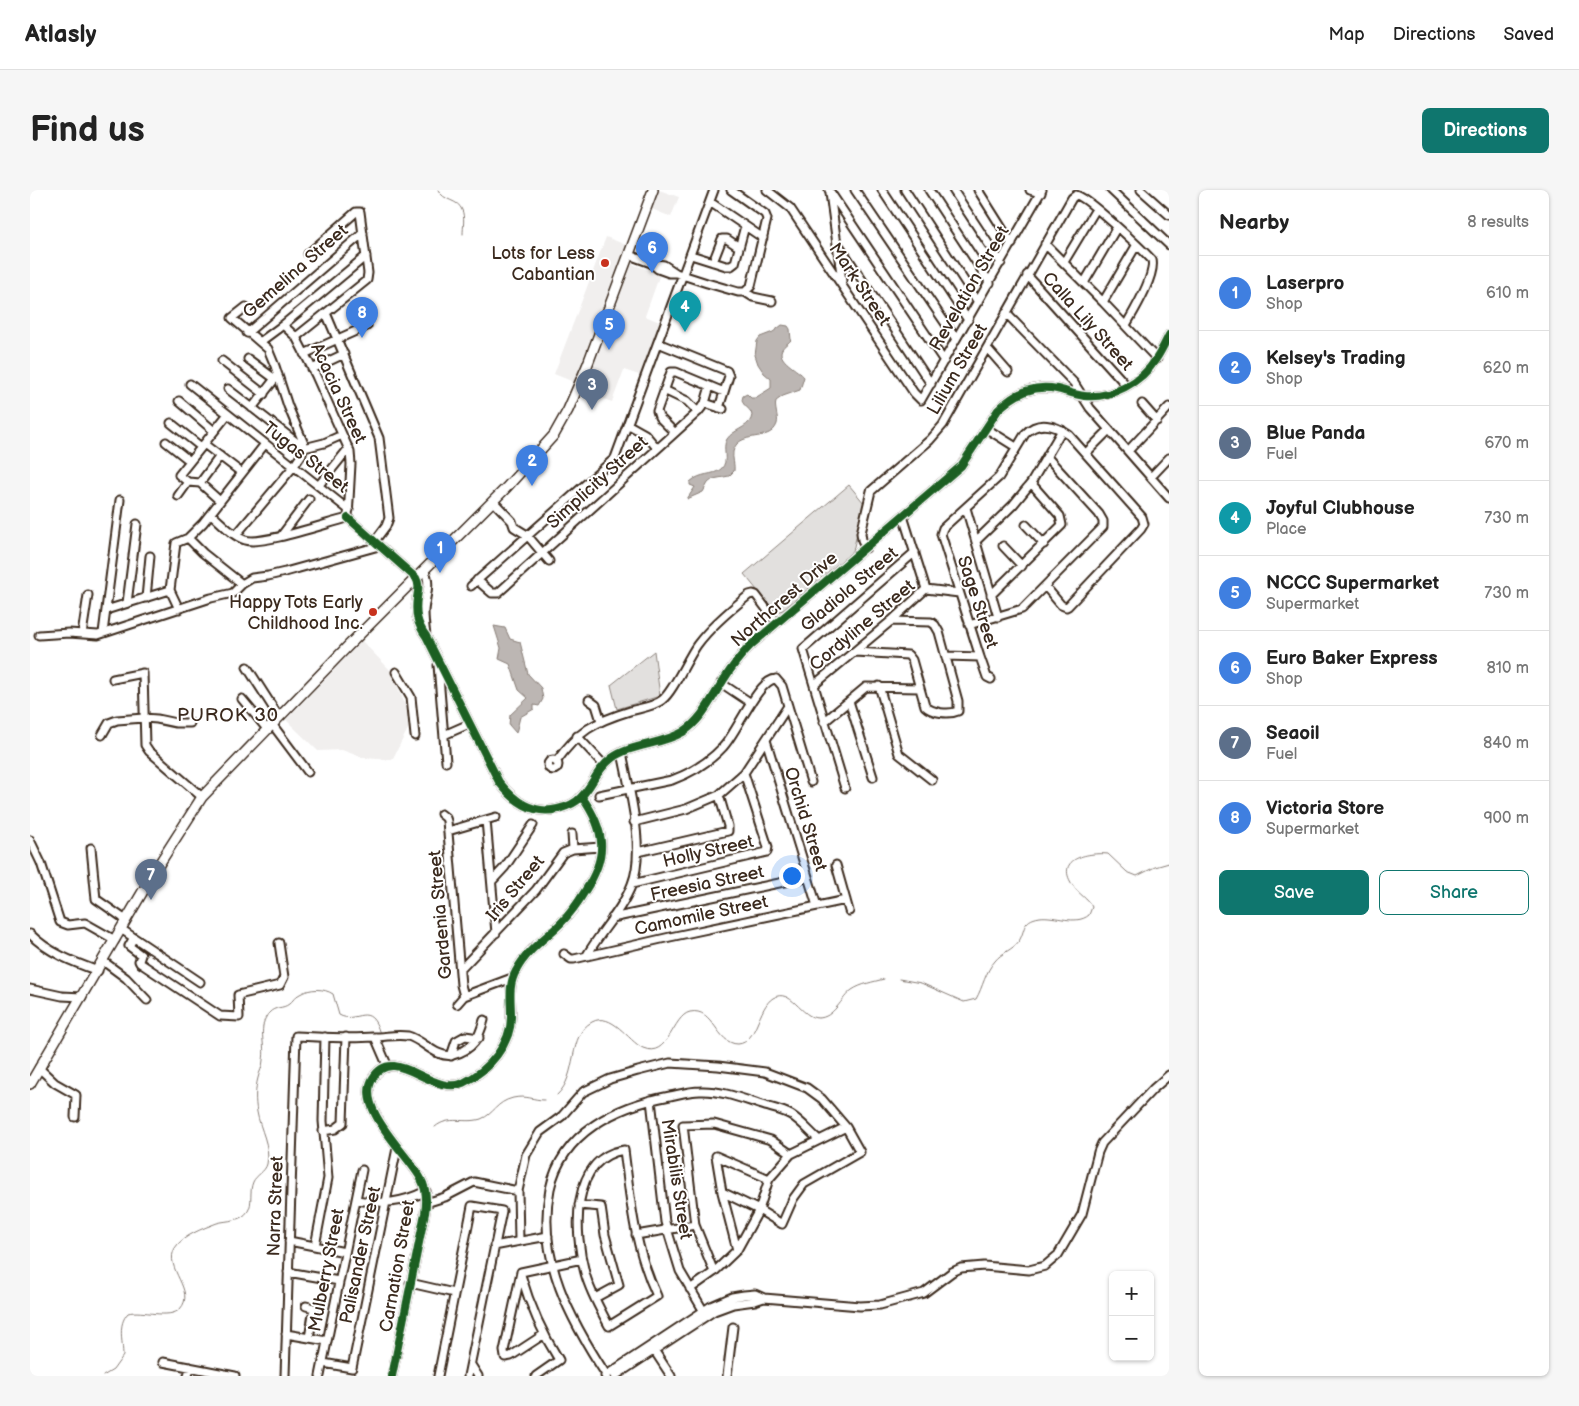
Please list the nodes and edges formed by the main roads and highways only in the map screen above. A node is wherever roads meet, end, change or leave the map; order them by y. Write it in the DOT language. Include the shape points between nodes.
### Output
graph roads {
  1 [pos="653,190"];
  2 [pos="30,1084"];
  1 -- 2 [label="main road" via="562,424 532,460 202,797"];
}
